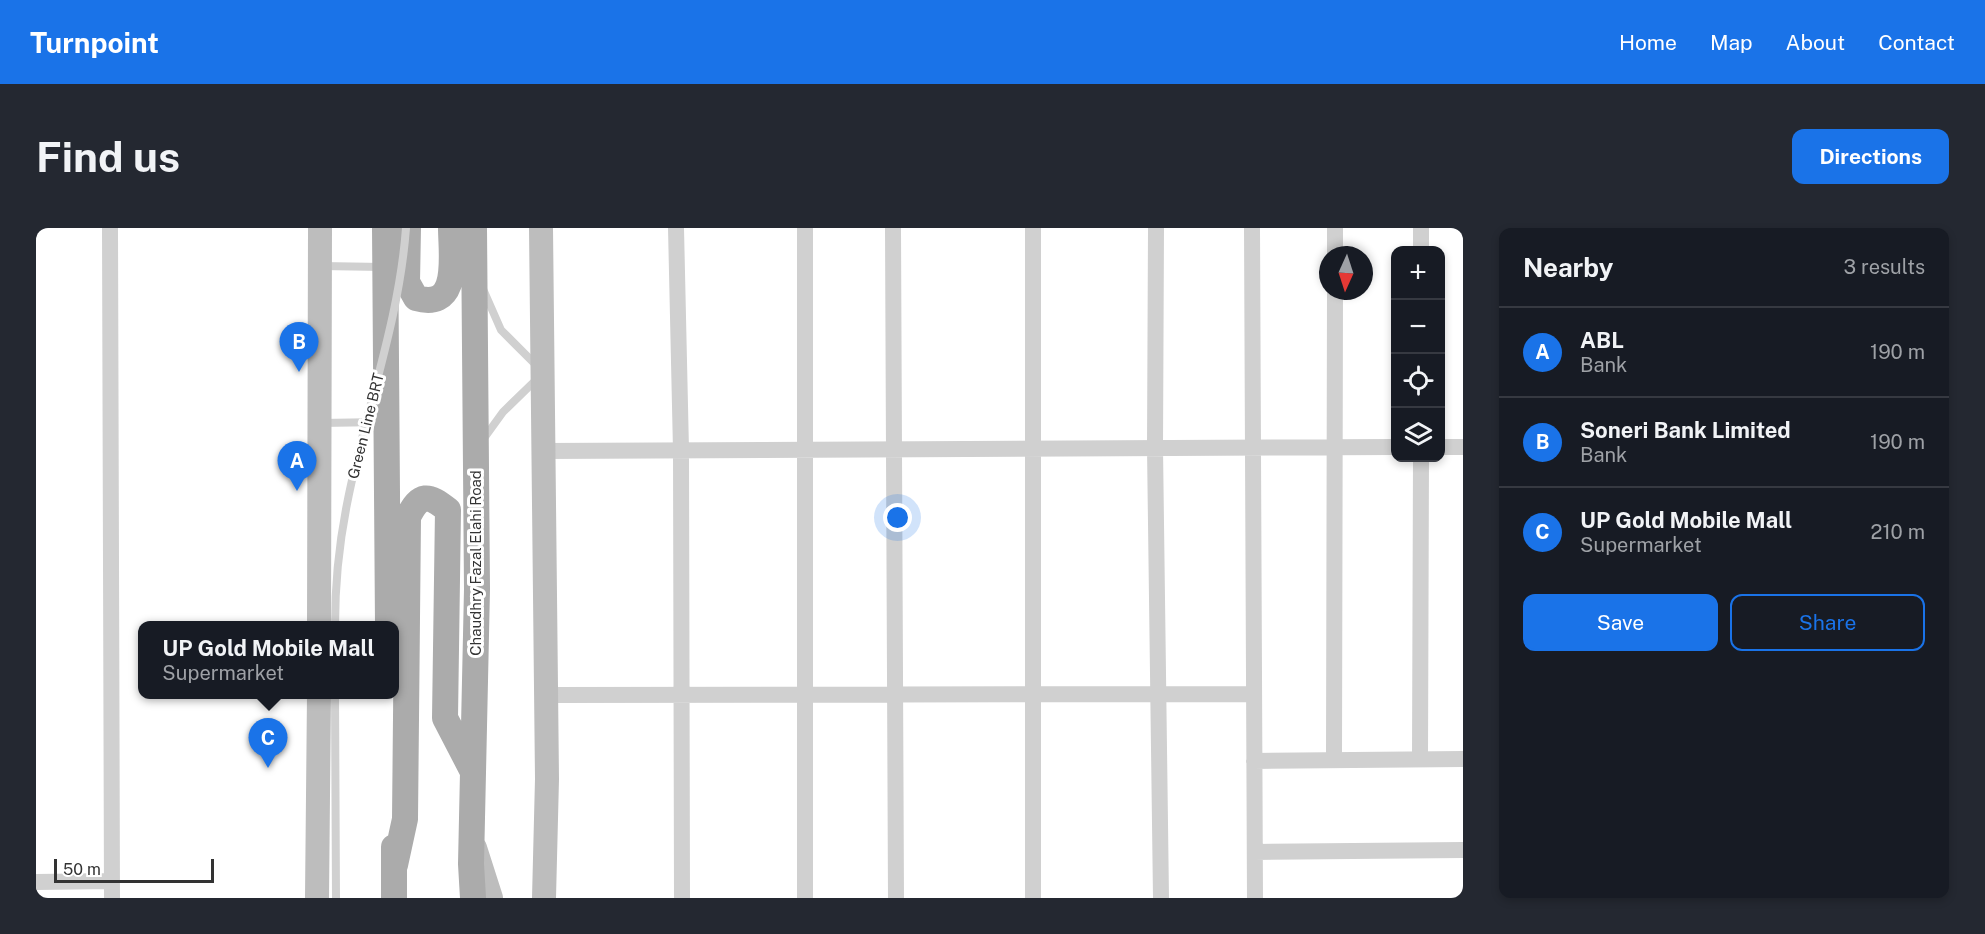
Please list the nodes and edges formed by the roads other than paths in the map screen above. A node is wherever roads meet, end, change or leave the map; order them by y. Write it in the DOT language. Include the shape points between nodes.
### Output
graph roads {
  1 [pos="110,228"];
  2 [pos="320,228"];
  3 [pos="385,228"];
  4 [pos="407,228"];
  5 [pos="451,228"];
  6 [pos="474,228"];
  7 [pos="541,228"];
  8 [pos="676,228"];
  9 [pos="805,228"];
  10 [pos="893,228"];
  11 [pos="1033,228"];
  12 [pos="1156,228"];
  13 [pos="1252,228"];
  14 [pos="1335,228"];
  15 [pos="1421,228"];
  16 [pos="1335,246"];
  17 [pos="1421,246"];
  18 [pos="320,266"];
  19 [pos="385,267"];
  20 [pos="475,271"];
  21 [pos="1335,300"];
  22 [pos="543,373"];
  23 [pos="386,422"];
  24 [pos="320,423"];
  25 [pos="1391,447"];
  26 [pos="1445,447"];
  27 [pos="1463,447"];
  28 [pos="894,448"];
  29 [pos="1033,448"];
  30 [pos="1155,448"];
  31 [pos="1253,448"];
  32 [pos="1334,448"];
  33 [pos="476,449"];
  34 [pos="806,449"];
  35 [pos="681,450"];
  36 [pos="544,451"];
  37 [pos="1421,462"];
  38 [pos="319,621"];
  39 [pos="335,621"];
  40 [pos="388,621"];
  41 [pos="1033,694"];
  42 [pos="1159,694"];
  43 [pos="1254,694"];
  44 [pos="546,695"];
  45 [pos="682,695"];
  46 [pos="805,695"];
  47 [pos="895,695"];
  48 [pos="318,699"];
  49 [pos="335,699"];
  50 [pos="390,699"];
  51 [pos="1420,759"];
  52 [pos="1463,759"];
  53 [pos="1334,760"];
  54 [pos="1254,761"];
  55 [pos="473,772"];
  56 [pos="472,840"];
  57 [pos="1463,850"];
  58 [pos="1255,852"];
  59 [pos="395,865"];
  60 [pos="36,882"];
  61 [pos="112,890"];
  62 [pos="317,898"];
  63 [pos="336,898"];
  64 [pos="394,898"];
  65 [pos="473,898"];
  66 [pos="491,898"];
  67 [pos="544,898"];
  68 [pos="682,898"];
  69 [pos="805,898"];
  70 [pos="896,898"];
  71 [pos="1033,898"];
  72 [pos="1161,898"];
  73 [pos="1255,898"];
  1 -- 61 [label="street"];
  2 -- 18 [label="street"];
  3 -- 19 [label="main road"];
  4 -- 5 [label="main road" via="408,282 416,298 432,300 447,291 451,280"];
  4 -- 39 [label="lane, Green Line BRT, bridge" via="397,304 347,501 336,579"];
  6 -- 20 [label="main road, Chaudhry Fazal Elahi Road"];
  7 -- 22 [label="street"];
  8 -- 35 [label="street"];
  9 -- 34 [label="street"];
  10 -- 28 [label="street"];
  11 -- 29 [label="street"];
  12 -- 30 [label="street"];
  13 -- 31 [label="street"];
  14 -- 16 [label="street"];
  15 -- 17 [label="street"];
  18 -- 19 [label="lane"];
  18 -- 24 [label="street"];
  19 -- 23 [label="main road"];
  20 -- 22 [label="lane" via="501,330"];
  20 -- 33 [label="main road, Chaudhry Fazal Elahi Road"];
  21 -- 32 [label="street"];
  22 -- 33 [label="lane" via="503,412"];
  22 -- 36 [label="street"];
  23 -- 24 [label="lane"];
  23 -- 40 [label="main road"];
  24 -- 38 [label="street"];
  25 -- 32 [label="street"];
  26 -- 27 [label="street"];
  28 -- 29 [label="street"];
  28 -- 34 [label="street"];
  28 -- 47 [label="street"];
  29 -- 30 [label="street"];
  29 -- 41 [label="street"];
  30 -- 31 [label="street"];
  30 -- 42 [label="street"];
  31 -- 32 [label="street"];
  31 -- 43 [label="street"];
  32 -- 53 [label="street"];
  33 -- 55 [label="main road, Chaudhry Fazal Elahi Road"];
  34 -- 35 [label="street"];
  34 -- 46 [label="street"];
  35 -- 36 [label="street"];
  35 -- 45 [label="street"];
  36 -- 44 [label="street"];
  37 -- 51 [label="street"];
  41 -- 42 [label="street"];
  41 -- 47 [label="street"];
  41 -- 71 [label="street"];
  42 -- 43 [label="street"];
  42 -- 72 [label="street"];
  43 -- 54 [label="street"];
  44 -- 45 [label="street"];
  44 -- 67 [label="street"];
  45 -- 46 [label="street"];
  45 -- 68 [label="street"];
  46 -- 47 [label="street"];
  46 -- 69 [label="street"];
  47 -- 70 [label="street"];
  48 -- 62 [label="street"];
  49 -- 63 [label="lane"];
  50 -- 59 [label="main road"];
  51 -- 52 [label="street"];
  51 -- 53 [label="street"];
  53 -- 54 [label="street"];
  54 -- 58 [label="street"];
  55 -- 56 [label="main road, Chaudhry Fazal Elahi Road"];
  55 -- 59 [label="main road" via="445,718 448,510 423,498 415,503 408,517 405,819"];
  56 -- 65 [label="main road, Chaudhry Fazal Elahi Road"];
  56 -- 66 [label="street"];
  57 -- 58 [label="street"];
  58 -- 73 [label="street"];
  59 -- 64 [label="main road"];
  60 -- 61 [label="street"];
}
